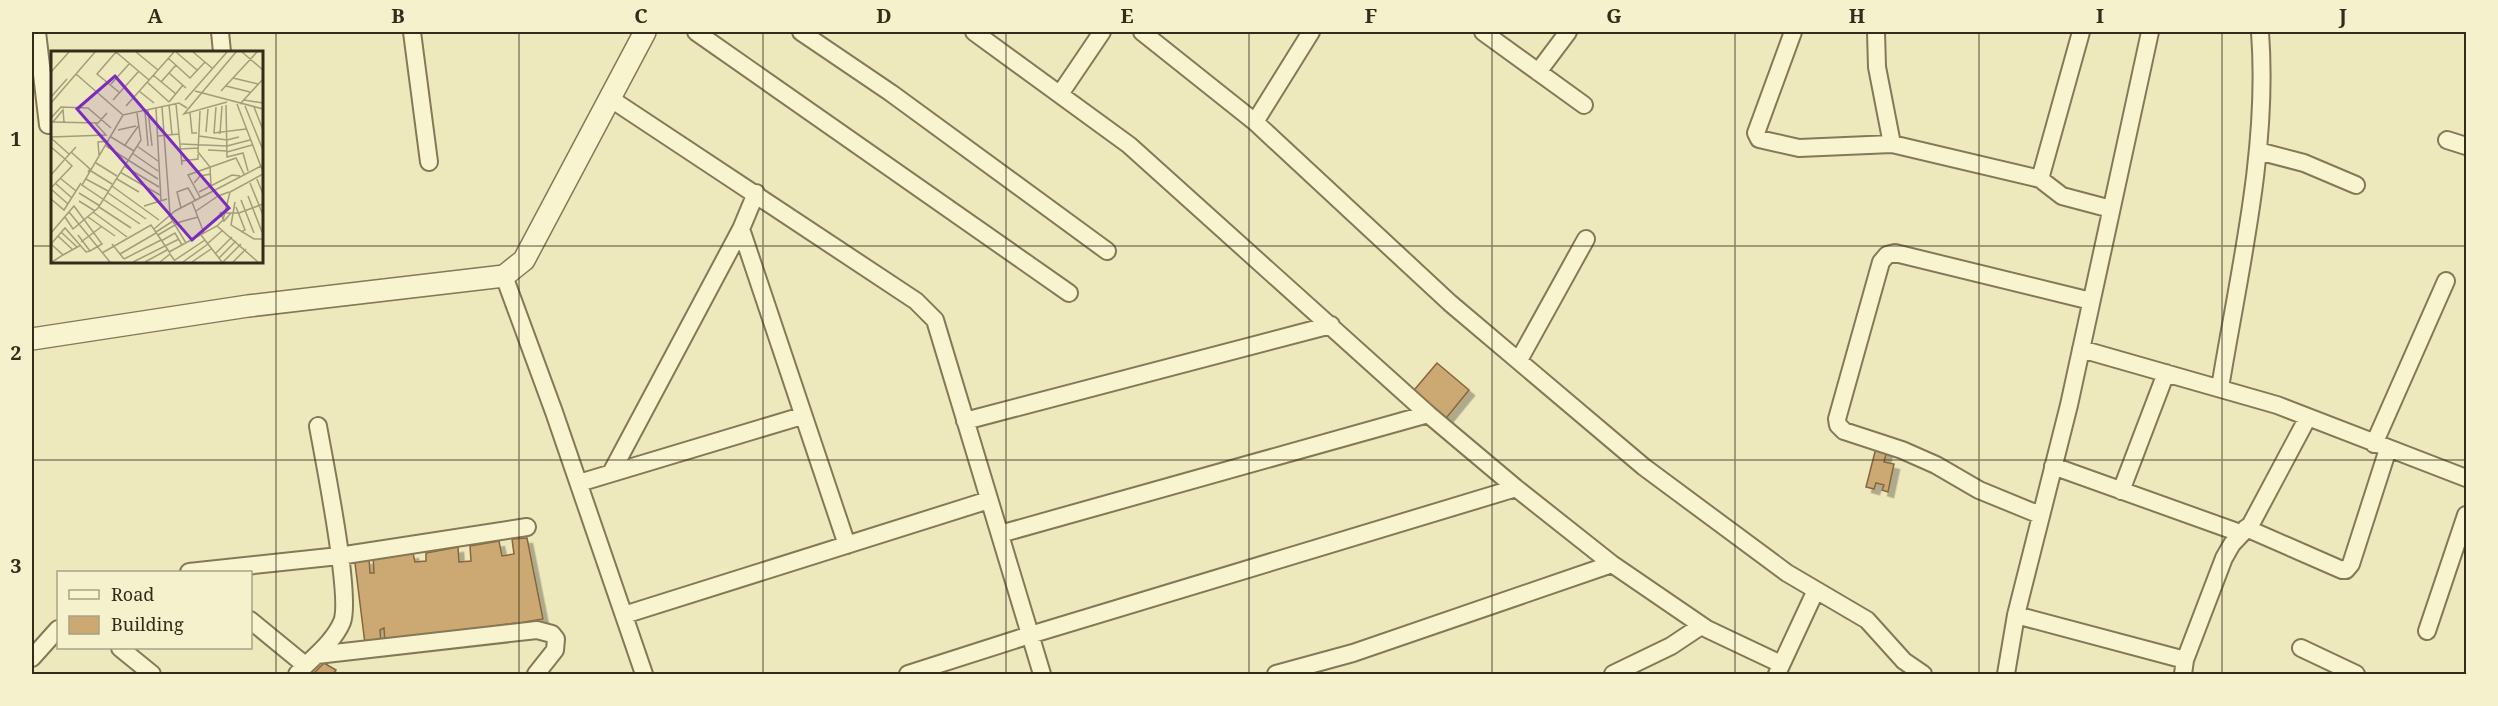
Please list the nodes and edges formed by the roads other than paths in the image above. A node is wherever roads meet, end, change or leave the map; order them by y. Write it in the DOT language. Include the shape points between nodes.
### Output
graph roads {
  1 [pos="37,32"];
  2 [pos="220,32"];
  3 [pos="412,32"];
  4 [pos="645,32"];
  5 [pos="696,32"];
  6 [pos="801,32"];
  7 [pos="974,32"];
  8 [pos="1102,32"];
  9 [pos="1142,32"];
  10 [pos="1311,32"];
  11 [pos="1483,32"];
  12 [pos="1568,32"];
  13 [pos="1793,32"];
  14 [pos="1876,32"];
  15 [pos="2081,32"];
  16 [pos="2150,32"];
  17 [pos="2260,32"];
  18 [pos="222,51"];
  19 [pos="1538,72"];
  20 [pos="1060,94"];
  21 [pos="611,99"];
  22 [pos="1584,105"];
  23 [pos="1255,122"];
  24 [pos="44,126"];
  25 [pos="2447,140"];
  26 [pos="1892,144"];
  27 [pos="2466,146"];
  28 [pos="2258,151"];
  29 [pos="429,162"];
  30 [pos="2040,179"];
  31 [pos="2356,185"];
  32 [pos="756,194"];
  33 [pos="2111,209"];
  34 [pos="741,229"];
  35 [pos="1586,239"];
  36 [pos="1107,251"];
  37 [pos="504,276"];
  38 [pos="2446,281"];
  39 [pos="1069,293"];
  40 [pos="2091,301"];
  41 [pos="1331,325"];
  42 [pos="32,339"];
  43 [pos="2081,349"];
  44 [pos="1519,360"];
  45 [pos="2166,373"];
  46 [pos="2220,388"];
  47 [pos="1428,414"];
  48 [pos="802,416"];
  49 [pos="2307,419"];
  50 [pos="965,421"];
  51 [pos="318,426"];
  52 [pos="2381,446"];
  53 [pos="2053,466"];
  54 [pos="611,473"];
  55 [pos="2466,478"];
  56 [pos="579,483"];
  57 [pos="1516,488"];
  58 [pos="2121,491"];
  59 [pos="989,500"];
  60 [pos="2040,515"];
  61 [pos="2466,515"];
  62 [pos="527,527"];
  63 [pos="2243,531"];
  64 [pos="1000,534"];
  65 [pos="847,545"];
  66 [pos="339,556"];
  67 [pos="1612,564"];
  68 [pos="203,571"];
  69 [pos="1816,590"];
  70 [pos="624,615"];
  71 [pos="2016,615"];
  72 [pos="252,622"];
  73 [pos="1701,626"];
  74 [pos="57,630"];
  75 [pos="2427,631"];
  76 [pos="1030,635"];
  77 [pos="2301,648"];
  78 [pos="121,649"];
  79 [pos="32,658"];
  80 [pos="306,665"];
  81 [pos="2184,667"];
  82 [pos="1779,669"];
  83 [pos="640,672"];
  84 [pos="152,675"];
  85 [pos="536,675"];
  86 [pos="908,675"];
  87 [pos="1042,675"];
  88 [pos="1276,675"];
  89 [pos="1613,675"];
  90 [pos="1923,675"];
  91 [pos="2006,675"];
  92 [pos="2356,675"];
  1 -- 24 [label="street"];
  2 -- 18 [label="street"];
  3 -- 29 [label="street"];
  4 -- 21 [label="street"];
  5 -- 39 [label="street"];
  6 -- 36 [label="street"];
  7 -- 20 [label="street"];
  8 -- 20 [label="street"];
  9 -- 23 [label="street"];
  10 -- 23 [label="street"];
  11 -- 19 [label="street"];
  12 -- 19 [label="street"];
  13 -- 26 [label="street" via="1756,137 1799,148"];
  14 -- 26 [label="street" via="1877,68"];
  15 -- 30 [label="street"];
  16 -- 33 [label="street"];
  17 -- 28 [label="street" via="2263,64"];
  19 -- 22 [label="street"];
  20 -- 41 [label="street" via="1129,144"];
  21 -- 32 [label="street"];
  21 -- 37 [label="street" via="524,260"];
  23 -- 44 [label="street" via="1450,303"];
  25 -- 27 [label="street"];
  26 -- 30 [label="street"];
  28 -- 31 [label="street" via="2304,163"];
  28 -- 46 [label="street"];
  30 -- 33 [label="street" via="2062,196"];
  32 -- 34 [label="street"];
  32 -- 50 [label="street" via="916,301 935,320"];
  33 -- 40 [label="street"];
  34 -- 48 [label="street"];
  34 -- 54 [label="street"];
  35 -- 44 [label="street"];
  37 -- 42 [label="street" via="248,306"];
  37 -- 56 [label="street"];
  38 -- 52 [label="street"];
  40 -- 43 [label="street"];
  40 -- 60 [label="street" via="1895,253 1887,255 1881,262 1837,418 1844,431 1902,450 1979,490"];
  41 -- 47 [label="street"];
  41 -- 50 [label="street"];
  43 -- 45 [label="street"];
  43 -- 53 [label="street"];
  44 -- 69 [label="street" via="1644,466 1787,573"];
  45 -- 46 [label="street"];
  45 -- 58 [label="street"];
  46 -- 49 [label="street" via="2277,405"];
  47 -- 57 [label="street"];
  47 -- 64 [label="street"];
  48 -- 54 [label="street"];
  48 -- 65 [label="street"];
  49 -- 52 [label="street"];
  49 -- 63 [label="street" via="2251,524"];
  50 -- 59 [label="street"];
  51 -- 66 [label="street"];
  52 -- 55 [label="street"];
  52 -- 63 [label="street" via="2351,564 2346,570"];
  53 -- 58 [label="street"];
  53 -- 60 [label="street"];
  54 -- 56 [label="street"];
  56 -- 70 [label="street"];
  57 -- 67 [label="street"];
  57 -- 76 [label="street"];
  58 -- 63 [label="street"];
  59 -- 64 [label="street"];
  59 -- 65 [label="street"];
  60 -- 71 [label="street"];
  61 -- 75 [label="street"];
  62 -- 66 [label="street"];
  63 -- 81 [label="street" via="2224,558"];
  64 -- 76 [label="street"];
  65 -- 70 [label="street"];
  66 -- 68 [label="street"];
  66 -- 80 [label="street" via="342,622"];
  67 -- 73 [label="street"];
  67 -- 88 [label="street" via="1353,653"];
  69 -- 82 [label="street"];
  69 -- 90 [label="street" via="1867,620 1904,661"];
  70 -- 83 [label="street"];
  71 -- 81 [label="street"];
  71 -- 91 [label="street"];
  72 -- 80 [label="street"];
  73 -- 82 [label="street"];
  73 -- 89 [label="street"];
  74 -- 79 [label="street"];
  76 -- 86 [label="street"];
  76 -- 87 [label="street"];
  77 -- 92 [label="street"];
  78 -- 84 [label="street"];
  80 -- 85 [label="street" via="537,630 556,639 555,650"];
}
